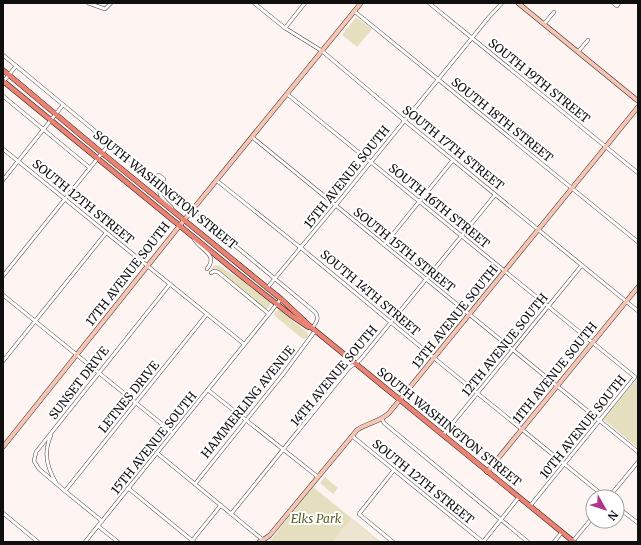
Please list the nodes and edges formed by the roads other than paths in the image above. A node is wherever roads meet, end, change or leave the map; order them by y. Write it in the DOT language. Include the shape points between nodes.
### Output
graph roads {
  1 [pos="88,3"];
  2 [pos="111,3"];
  3 [pos="254,3"];
  4 [pos="305,3"];
  5 [pos="361,3"];
  6 [pos="429,3"];
  7 [pos="502,3"];
  8 [pos="518,3"];
  9 [pos="613,3"];
  10 [pos="619,3"];
  11 [pos="354,11"];
  12 [pos="554,12"];
  13 [pos="544,24"];
  14 [pos="285,28"];
  15 [pos="472,38"];
  16 [pos="588,40"];
  17 [pos="322,51"];
  18 [pos="578,52"];
  19 [pos="3,55"];
  20 [pos="16,66"];
  21 [pos="3,70"];
  22 [pos="9,75"];
  23 [pos="438,80"];
  24 [pos="3,81"];
  25 [pos="287,94"];
  26 [pos="3,96"];
  27 [pos="638,101"];
  28 [pos="63,105"];
  29 [pos="638,107"];
  30 [pos="56,114"];
  31 [pos="51,120"];
  32 [pos="405,121"];
  33 [pos="44,129"];
  34 [pos="252,137"];
  35 [pos="110,143"];
  36 [pos="606,147"];
  37 [pos="3,149"];
  38 [pos="102,153"];
  39 [pos="98,158"];
  40 [pos="453,160"];
  41 [pos="18,161"];
  42 [pos="371,162"];
  43 [pos="90,168"];
  44 [pos="638,173"];
  45 [pos="3,180"];
  46 [pos="216,180"];
  47 [pos="572,188"];
  48 [pos="495,195"];
  49 [pos="65,200"];
  50 [pos="419,202"];
  51 [pos="336,205"];
  52 [pos="194,208"];
  53 [pos="174,211"];
  54 [pos="184,220"];
  55 [pos="180,226"];
  56 [pos="538,230"];
  57 [pos="106,233"];
  58 [pos="462,236"];
  59 [pos="193,237"];
  60 [pos="638,242"];
  61 [pos="384,245"];
  62 [pos="301,248"];
  63 [pos="582,265"];
  64 [pos="148,266"];
  65 [pos="207,269"];
  66 [pos="505,271"];
  67 [pos="211,273"];
  68 [pos="3,276"];
  69 [pos="275,278"];
  70 [pos="426,279"];
  71 [pos="170,284"];
  72 [pos="638,287"];
  73 [pos="268,288"];
  74 [pos="3,294"];
  75 [pos="281,299"];
  76 [pos="626,302"];
  77 [pos="276,304"];
  78 [pos="548,306"];
  79 [pos="638,311"];
  80 [pos="207,314"];
  81 [pos="269,314"];
  82 [pos="470,314"];
  83 [pos="35,321"];
  84 [pos="391,322"];
  85 [pos="314,330"];
  86 [pos="593,342"];
  87 [pos="244,344"];
  88 [pos="513,350"];
  89 [pos="77,355"];
  90 [pos="434,358"];
  91 [pos="3,362"];
  92 [pos="356,364"];
  93 [pos="99,373"];
  94 [pos="635,377"];
  95 [pos="557,386"];
  96 [pos="208,390"];
  97 [pos="478,393"];
  98 [pos="400,401"];
  99 [pos="136,403"];
  100 [pos="382,419"];
  101 [pos="246,420"];
  102 [pos="599,420"];
  103 [pos="522,429"];
  104 [pos="54,430"];
  105 [pos="173,433"];
  106 [pos="443,435"];
  107 [pos="352,436"];
  108 [pos="4,444"];
  109 [pos="283,450"];
  110 [pos="157,452"];
  111 [pos="638,452"];
  112 [pos="638,462"];
  113 [pos="564,464"];
  114 [pos="394,470"];
  115 [pos="487,472"];
  116 [pos="318,477"];
  117 [pos="194,484"];
  118 [pos="128,488"];
  119 [pos="595,489"];
  120 [pos="616,489"];
  121 [pos="65,491"];
  122 [pos="518,497"];
  123 [pos="221,505"];
  124 [pos="530,506"];
  125 [pos="3,513"];
  126 [pos="625,513"];
  127 [pos="231,514"];
  128 [pos="500,520"];
  129 [pos="102,521"];
  130 [pos="638,523"];
  131 [pos="98,526"];
  132 [pos="585,527"];
  133 [pos="562,532"];
  134 [pos="261,541"];
  135 [pos="38,542"];
  136 [pos="85,542"];
  137 [pos="118,542"];
  138 [pos="192,542"];
  139 [pos="393,542"];
  140 [pos="483,542"];
  141 [pos="528,542"];
  142 [pos="554,542"];
  143 [pos="573,542"];
  1 -- 2 [label="street" via="105,9"];
  3 -- 14 [label="street, SOUTH 17TH STREET"];
  4 -- 14 [label="street"];
  5 -- 11 [label="street, 17TH AVENUE SOUTH"];
  6 -- 15 [label="street, SOUTH 19TH STREET"];
  7 -- 15 [label="street, 15TH AVENUE SOUTH"];
  8 -- 13 [label="street"];
  9 -- 10 [label="street" via="617,6"];
  11 -- 17 [label="street, 17TH AVENUE SOUTH"];
  11 -- 23 [label="street, SOUTH 18TH STREET"];
  12 -- 13 [label="street"];
  13 -- 18 [label="street"];
  14 -- 17 [label="street, SOUTH 17TH STREET"];
  15 -- 23 [label="street, 15TH AVENUE SOUTH"];
  15 -- 36 [label="street, SOUTH 19TH STREET"];
  16 -- 18 [label="street"];
  17 -- 25 [label="street, 17TH AVENUE SOUTH"];
  17 -- 32 [label="street, SOUTH 17TH STREET"];
  18 -- 27 [label="street"];
  19 -- 20 [label="street"];
  20 -- 22 [label="street"];
  20 -- 28 [label="street"];
  21 -- 22 [label="main road, SOUTH WASHINGTON STREET"];
  22 -- 24 [label="street"];
  22 -- 30 [label="main road, SOUTH WASHINGTON STREET"];
  23 -- 32 [label="street, 15TH AVENUE SOUTH"];
  23 -- 47 [label="street, SOUTH 18TH STREET"];
  24 -- 31 [label="main road, SOUTH WASHINGTON STREET"];
  25 -- 34 [label="street, 17TH AVENUE SOUTH"];
  25 -- 42 [label="street, SOUTH 16TH STREET"];
  26 -- 33 [label="street"];
  28 -- 30 [label="street"];
  28 -- 35 [label="street"];
  29 -- 36 [label="street, 13TH AVENUE SOUTH"];
  30 -- 31 [label="street"];
  30 -- 38 [label="main road, SOUTH WASHINGTON STREET"];
  31 -- 33 [label="street"];
  31 -- 39 [label="main road, SOUTH WASHINGTON STREET"];
  32 -- 40 [label="street, SOUTH 17TH STREET"];
  32 -- 42 [label="street, 15TH AVENUE SOUTH"];
  33 -- 41 [label="street"];
  33 -- 43 [label="street"];
  34 -- 46 [label="street, 17TH AVENUE SOUTH"];
  34 -- 51 [label="street, SOUTH 15TH STREET"];
  35 -- 38 [label="street"];
  35 -- 53 [label="street" via="153,179 159,176 164,179 159,187 159,193"];
  36 -- 44 [label="street, SOUTH 19TH STREET"];
  36 -- 47 [label="street, 13TH AVENUE SOUTH"];
  37 -- 41 [label="street, SOUTH 12TH STREET"];
  38 -- 39 [label="street"];
  38 -- 53 [label="main road, SOUTH WASHINGTON STREET"];
  39 -- 43 [label="street"];
  39 -- 55 [label="main road, SOUTH WASHINGTON STREET"];
  40 -- 48 [label="street, SOUTH 17TH STREET"];
  40 -- 50 [label="street"];
  41 -- 45 [label="street"];
  41 -- 49 [label="street, SOUTH 12TH STREET"];
  42 -- 50 [label="street, SOUTH 16TH STREET"];
  42 -- 51 [label="street, 15TH AVENUE SOUTH"];
  43 -- 49 [label="street"];
  46 -- 52 [label="street, 17TH AVENUE SOUTH"];
  46 -- 62 [label="street, SOUTH 14TH STREET"];
  47 -- 56 [label="street, 13TH AVENUE SOUTH"];
  47 -- 60 [label="street, SOUTH 18TH STREET"];
  48 -- 56 [label="street, SOUTH 17TH STREET"];
  48 -- 58 [label="street, 14TH AVENUE SOUTH"];
  49 -- 57 [label="street, SOUTH 12TH STREET"];
  49 -- 68 [label="street"];
  50 -- 58 [label="street, SOUTH 16TH STREET"];
  50 -- 61 [label="street"];
  51 -- 61 [label="street, SOUTH 15TH STREET"];
  51 -- 62 [label="street, 15TH AVENUE SOUTH"];
  52 -- 54 [label="street, 17TH AVENUE SOUTH"];
  52 -- 69 [label="street" via="209,224"];
  53 -- 54 [label="main road, SOUTH WASHINGTON STREET"];
  54 -- 55 [label="street, 17TH AVENUE SOUTH"];
  54 -- 73 [label="main road, SOUTH WASHINGTON STREET"];
  55 -- 59 [label="main road, SOUTH WASHINGTON STREET"];
  55 -- 64 [label="street, 17TH AVENUE SOUTH"];
  56 -- 63 [label="street, SOUTH 17TH STREET"];
  56 -- 66 [label="street, 13TH AVENUE SOUTH"];
  57 -- 64 [label="street, SOUTH 12TH STREET"];
  57 -- 83 [label="street"];
  58 -- 66 [label="street, SOUTH 16TH STREET"];
  58 -- 70 [label="street, 14TH AVENUE SOUTH"];
  59 -- 65 [label="street" via="210,256 211,262"];
  59 -- 77 [label="main road, SOUTH WASHINGTON STREET"];
  61 -- 70 [label="street, SOUTH 15TH STREET"];
  62 -- 69 [label="street, 15TH AVENUE SOUTH"];
  62 -- 84 [label="street, SOUTH 14TH STREET"];
  63 -- 76 [label="street, SOUTH 17TH STREET"];
  63 -- 78 [label="street, 12TH AVENUE SOUTH"];
  64 -- 71 [label="street, SOUTH 12TH STREET"];
  64 -- 89 [label="street, 17TH AVENUE SOUTH"];
  66 -- 78 [label="street, SOUTH 16TH STREET"];
  66 -- 82 [label="street, 13TH AVENUE SOUTH"];
  67 -- 81 [label="street" via="218,272"];
  69 -- 73 [label="street, 15TH AVENUE SOUTH"];
  69 -- 85 [label="street" via="317,314"];
  70 -- 82 [label="street, SOUTH 15TH STREET"];
  70 -- 84 [label="street, 14TH AVENUE SOUTH"];
  71 -- 80 [label="street, SOUTH 12TH STREET"];
  71 -- 93 [label="street, SUNSET DRIVE"];
  72 -- 76 [label="street, 11TH AVENUE SOUTH"];
  73 -- 75 [label="main road, SOUTH WASHINGTON STREET"];
  74 -- 83 [label="street"];
  75 -- 77 [label="street, 15TH AVENUE SOUTH"];
  75 -- 85 [label="main road, SOUTH WASHINGTON STREET"];
  76 -- 79 [label="street, SOUTH 17TH STREET"];
  76 -- 86 [label="street, 11TH AVENUE SOUTH"];
  77 -- 81 [label="street, 15TH AVENUE SOUTH"];
  77 -- 85 [label="main road, SOUTH WASHINGTON STREET"];
  78 -- 86 [label="street, SOUTH 16TH STREET"];
  78 -- 88 [label="street, 12TH AVENUE SOUTH"];
  80 -- 87 [label="street, SOUTH 12TH STREET"];
  80 -- 99 [label="street, LETNES DRIVE"];
  81 -- 87 [label="street, 15TH AVENUE SOUTH"];
  82 -- 88 [label="street, SOUTH 15TH STREET"];
  82 -- 90 [label="street, 13TH AVENUE SOUTH"];
  83 -- 89 [label="street"];
  83 -- 91 [label="street"];
  84 -- 90 [label="street, SOUTH 14TH STREET"];
  84 -- 92 [label="street, 14TH AVENUE SOUTH"];
  85 -- 92 [label="main road, SOUTH WASHINGTON STREET"];
  85 -- 101 [label="street, HAMMERLING AVENUE"];
  86 -- 94 [label="street, SOUTH 16TH STREET"];
  86 -- 95 [label="street, 11TH AVENUE SOUTH"];
  87 -- 96 [label="street, 15TH AVENUE SOUTH"];
  88 -- 95 [label="street, SOUTH 15TH STREET"];
  88 -- 97 [label="street, 12TH AVENUE SOUTH"];
  89 -- 93 [label="street"];
  89 -- 108 [label="street, 17TH AVENUE SOUTH"];
  90 -- 97 [label="street, SOUTH 14TH STREET"];
  90 -- 98 [label="street, 13TH AVENUE SOUTH"];
  92 -- 98 [label="main road, SOUTH WASHINGTON STREET"];
  92 -- 109 [label="street, 14TH AVENUE SOUTH" via="349,368"];
  93 -- 99 [label="street"];
  93 -- 104 [label="street, SUNSET DRIVE"];
  94 -- 102 [label="street, 10TH AVENUE SOUTH"];
  95 -- 102 [label="street, SOUTH 15TH STREET"];
  95 -- 103 [label="street, 11TH AVENUE SOUTH"];
  96 -- 101 [label="street"];
  96 -- 105 [label="street, 15TH AVENUE SOUTH"];
  97 -- 103 [label="street, SOUTH 14TH STREET"];
  97 -- 106 [label="street, 12TH AVENUE SOUTH"];
  98 -- 100 [label="street, 13TH AVENUE SOUTH"];
  98 -- 106 [label="main road, SOUTH WASHINGTON STREET"];
  99 -- 105 [label="street"];
  99 -- 121 [label="street, LETNES DRIVE"];
  100 -- 107 [label="street, 13TH AVENUE SOUTH" via="360,428"];
  100 -- 128 [label="street"];
  101 -- 109 [label="street"];
  101 -- 117 [label="street, HAMMERLING AVENUE"];
  102 -- 111 [label="street, SOUTH 15TH STREET"];
  102 -- 113 [label="street, 10TH AVENUE SOUTH"];
  103 -- 113 [label="street, SOUTH 14TH STREET"];
  103 -- 115 [label="street, 11TH AVENUE SOUTH"];
  104 -- 121 [label="street" via="48,442 47,463 57,484"];
  104 -- 121 [label="street, SUNSET DRIVE" via="36,452 34,461 39,469"];
  105 -- 110 [label="street, 15TH AVENUE SOUTH"];
  106 -- 115 [label="main road, SOUTH WASHINGTON STREET"];
  107 -- 114 [label="street, SOUTH 12TH STREET"];
  107 -- 116 [label="street, 13TH AVENUE SOUTH"];
  109 -- 116 [label="street"];
  109 -- 127 [label="street, 14TH AVENUE SOUTH"];
  110 -- 117 [label="street"];
  110 -- 118 [label="street, 15TH AVENUE SOUTH"];
  112 -- 120 [label="street"];
  113 -- 119 [label="street, SOUTH 14TH STREET"];
  113 -- 124 [label="street, 10TH AVENUE SOUTH"];
  114 -- 139 [label="street" via="359,514"];
  114 -- 140 [label="street, SOUTH 12TH STREET"];
  115 -- 122 [label="main road, SOUTH WASHINGTON STREET"];
  116 -- 134 [label="street, 13TH AVENUE SOUTH" via="270,536"];
  117 -- 123 [label="street"];
  118 -- 129 [label="street, 15TH AVENUE SOUTH"];
  118 -- 138 [label="street"];
  121 -- 129 [label="street"];
  122 -- 124 [label="main road, SOUTH WASHINGTON STREET"];
  122 -- 128 [label="street"];
  123 -- 127 [label="street"];
  123 -- 138 [label="street"];
  124 -- 133 [label="main road, SOUTH WASHINGTON STREET"];
  125 -- 135 [label="street"];
  126 -- 130 [label="street"];
  127 -- 134 [label="street"];
  128 -- 140 [label="street"];
  128 -- 141 [label="street"];
  129 -- 131 [label="street, 15TH AVENUE SOUTH"];
  131 -- 136 [label="street, 15TH AVENUE SOUTH"];
  131 -- 137 [label="street"];
  132 -- 143 [label="street"];
  133 -- 142 [label="street"];
  133 -- 143 [label="main road, SOUTH WASHINGTON STREET"];
}
